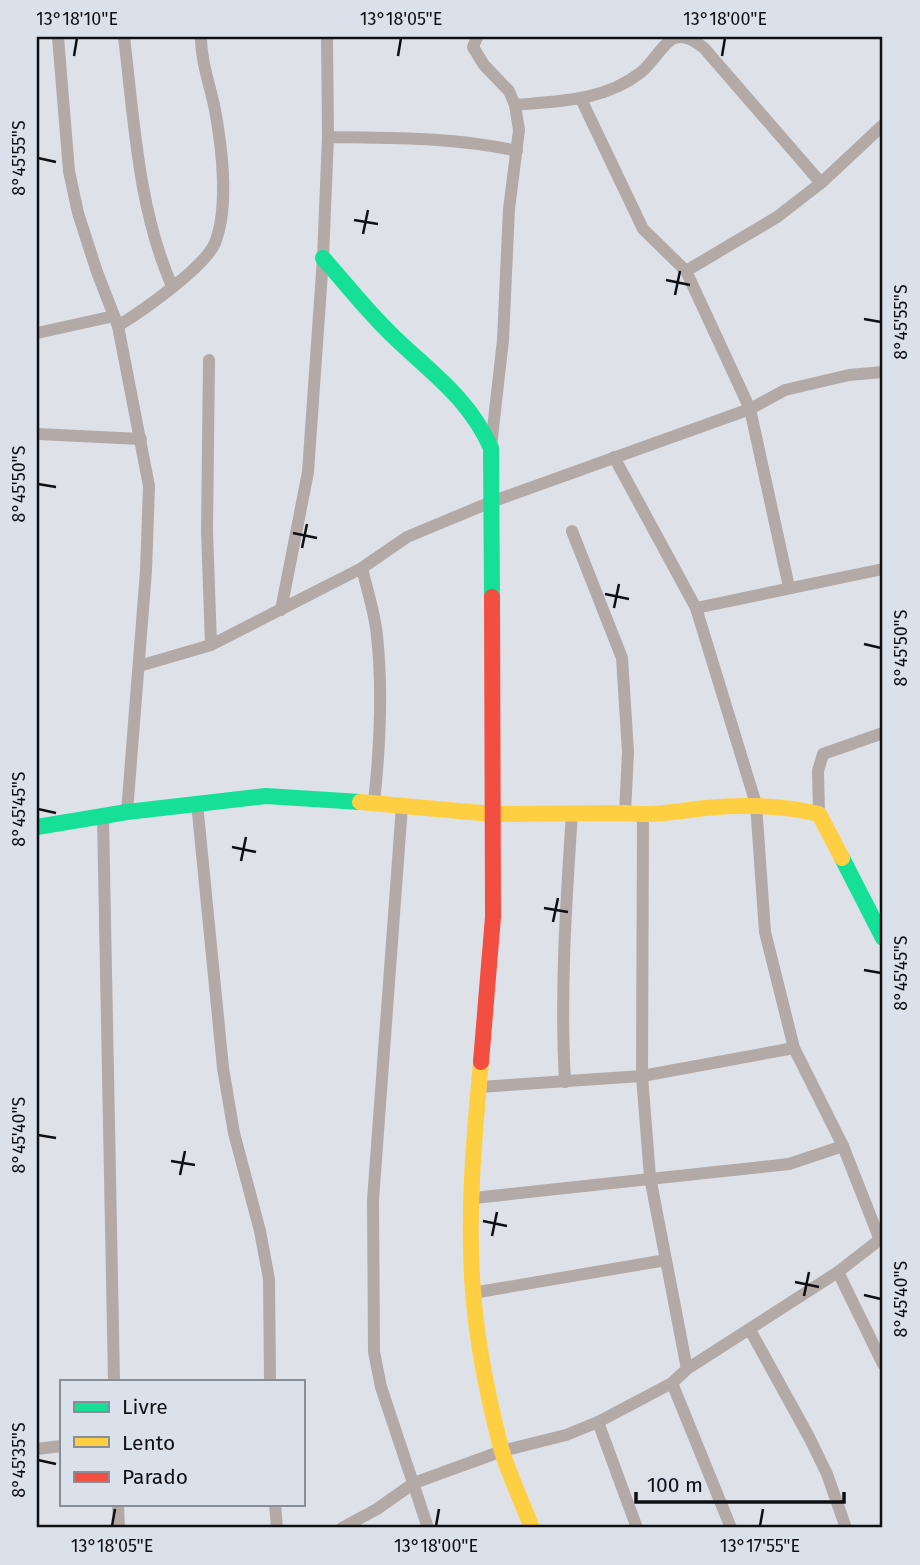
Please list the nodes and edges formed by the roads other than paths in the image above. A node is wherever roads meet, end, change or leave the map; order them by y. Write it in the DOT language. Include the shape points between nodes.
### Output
graph roads {
  1 [pos="58,37"];
  2 [pos="124,37"];
  3 [pos="201,37"];
  4 [pos="327,37"];
  5 [pos="477,37"];
  6 [pos="581,99"];
  7 [pos="516,104"];
  8 [pos="883,125"];
  9 [pos="328,137"];
  10 [pos="517,151"];
  11 [pos="821,183"];
  12 [pos="323,258"];
  13 [pos="686,271"];
  14 [pos="172,286"];
  15 [pos="116,321"];
  16 [pos="37,333"];
  17 [pos="209,360"];
  18 [pos="883,372"];
  19 [pos="750,409"];
  20 [pos="37,434"];
  21 [pos="141,439"];
  22 [pos="491,448"];
  23 [pos="614,457"];
  24 [pos="491,502"];
  25 [pos="572,531"];
  26 [pos="362,568"];
  27 [pos="883,569"];
  28 [pos="789,587"];
  29 [pos="696,608"];
  30 [pos="281,610"];
  31 [pos="211,645"];
  32 [pos="139,666"];
  33 [pos="883,733"];
  34 [pos="374,802"];
  35 [pos="197,803"];
  36 [pos="756,804"];
  37 [pos="402,806"];
  38 [pos="127,812"];
  39 [pos="572,813"];
  40 [pos="625,813"];
  41 [pos="492,814"];
  42 [pos="818,814"];
  43 [pos="643,815"];
  44 [pos="103,817"];
  45 [pos="37,827"];
  46 [pos="883,938"];
  47 [pos="794,1048"];
  48 [pos="642,1076"];
  49 [pos="565,1082"];
  50 [pos="479,1087"];
  51 [pos="843,1146"];
  52 [pos="650,1177"];
  53 [pos="474,1198"];
  54 [pos="881,1238"];
  55 [pos="666,1260"];
  56 [pos="838,1272"];
  57 [pos="473,1293"];
  58 [pos="750,1331"];
  59 [pos="883,1364"];
  60 [pos="687,1369"];
  61 [pos="114,1380"];
  62 [pos="270,1380"];
  63 [pos="672,1384"];
  64 [pos="598,1422"];
  65 [pos="60,1447"];
  66 [pos="37,1449"];
  67 [pos="502,1451"];
  68 [pos="414,1483"];
  69 [pos="118,1506"];
  70 [pos="275,1506"];
  71 [pos="119,1528"];
  72 [pos="276,1528"];
  73 [pos="342,1528"];
  74 [pos="428,1528"];
  75 [pos="532,1528"];
  76 [pos="637,1528"];
  77 [pos="731,1528"];
  78 [pos="846,1528"];
  1 -- 15 [label="street" via="69,171 78,213"];
  2 -- 14 [label="street" via="141,169 159,256"];
  3 -- 14 [label="street" via="220,153 221,219 214,245 200,265"];
  4 -- 9 [label="street"];
  5 -- 7 [label="street" via="473,47 477,57 509,90"];
  6 -- 7 [label="street"];
  6 -- 11 [label="street" via="607,92 641,73 673,38 695,41"];
  6 -- 13 [label="street" via="643,229"];
  7 -- 10 [label="street"];
  8 -- 11 [label="street"];
  9 -- 10 [label="street" via="454,142"];
  9 -- 12 [label="street"];
  10 -- 22 [label="street"];
  11 -- 13 [label="street" via="777,218"];
  12 -- 22 [label="street" via="391,335 470,408"];
  12 -- 30 [label="street" via="308,472"];
  13 -- 19 [label="street"];
  14 -- 15 [label="street" via="149,307"];
  15 -- 16 [label="street"];
  15 -- 21 [label="street"];
  17 -- 31 [label="street"];
  18 -- 19 [label="street" via="785,390"];
  19 -- 23 [label="street"];
  19 -- 28 [label="street"];
  20 -- 21 [label="street"];
  21 -- 32 [label="street" via="149,486"];
  22 -- 24 [label="street"];
  23 -- 24 [label="street"];
  23 -- 29 [label="street"];
  24 -- 26 [label="street" via="407,537"];
  24 -- 41 [label="street"];
  25 -- 40 [label="street" via="622,657 628,752"];
  26 -- 30 [label="street"];
  26 -- 34 [label="street" via="377,634 379,671"];
  27 -- 28 [label="street"];
  28 -- 29 [label="street"];
  29 -- 36 [label="street"];
  30 -- 31 [label="street"];
  31 -- 32 [label="street"];
  32 -- 38 [label="street"];
  33 -- 42 [label="street" via="823,754 818,771"];
  34 -- 35 [label="street" via="266,796"];
  34 -- 37 [label="street"];
  35 -- 38 [label="street"];
  35 -- 62 [label="street" via="223,1068 269,1279"];
  36 -- 42 [label="street"];
  36 -- 43 [label="street"];
  36 -- 47 [label="street" via="765,932"];
  37 -- 41 [label="street"];
  37 -- 68 [label="street" via="373,1200 372,1288 374,1352 381,1387"];
  38 -- 44 [label="street"];
  39 -- 40 [label="street"];
  39 -- 41 [label="street"];
  39 -- 49 [label="street" via="564,939"];
  40 -- 43 [label="street"];
  41 -- 50 [label="street" via="493,917"];
  42 -- 46 [label="street"];
  43 -- 48 [label="street"];
  44 -- 45 [label="street"];
  44 -- 61 [label="street"];
  47 -- 48 [label="street"];
  47 -- 51 [label="street"];
  48 -- 49 [label="street"];
  48 -- 52 [label="street"];
  49 -- 50 [label="street"];
  50 -- 53 [label="street"];
  51 -- 52 [label="street" via="789,1164"];
  51 -- 54 [label="street"];
  52 -- 53 [label="street"];
  52 -- 55 [label="street"];
  53 -- 57 [label="street"];
  54 -- 56 [label="street"];
  55 -- 57 [label="street"];
  55 -- 60 [label="street"];
  56 -- 58 [label="street"];
  56 -- 59 [label="street"];
  57 -- 67 [label="street"];
  58 -- 60 [label="street"];
  58 -- 78 [label="street" via="809,1437"];
  60 -- 63 [label="street"];
  63 -- 64 [label="street"];
  63 -- 77 [label="street"];
  64 -- 67 [label="street"];
  64 -- 76 [label="street"];
  65 -- 66 [label="street"];
  67 -- 68 [label="street"];
  67 -- 75 [label="street"];
  68 -- 73 [label="street"];
  68 -- 74 [label="street"];
  69 -- 71 [label="street"];
  70 -- 72 [label="street"];
}
